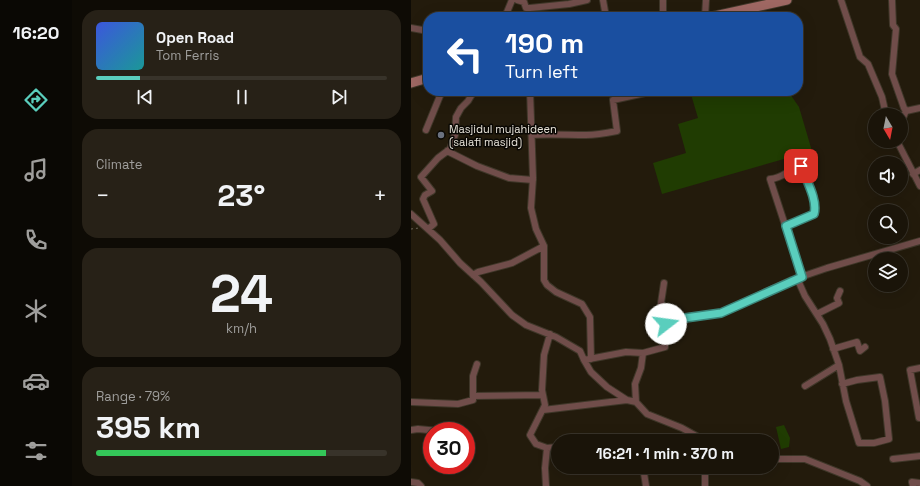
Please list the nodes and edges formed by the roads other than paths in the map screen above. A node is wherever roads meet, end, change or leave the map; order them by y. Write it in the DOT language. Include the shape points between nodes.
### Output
graph roads {
  1 [pos="511,0"];
  2 [pos="517,0"];
  3 [pos="587,0"];
  4 [pos="603,0"];
  5 [pos="663,0"];
  6 [pos="706,0"];
  7 [pos="782,0"];
  8 [pos="841,0"];
  9 [pos="892,0"];
  10 [pos="572,2"];
  11 [pos="507,12"];
  12 [pos="604,12"];
  13 [pos="663,12"];
  14 [pos="705,12"];
  15 [pos="731,12"];
  16 [pos="411,28"];
  17 [pos="423,30"];
  18 [pos="423,79"];
  19 [pos="411,83"];
  20 [pos="440,96"];
  21 [pos="470,96"];
  22 [pos="530,96"];
  23 [pos="631,96"];
  24 [pos="884,108"];
  25 [pos="904,108"];
  26 [pos="920,108"];
  27 [pos="908,111"];
  28 [pos="426,130"];
  29 [pos="532,135"];
  30 [pos="900,148"];
  31 [pos="447,151"];
  32 [pos="920,170"];
  33 [pos="913,174"];
  34 [pos="533,180"];
  35 [pos="920,186"];
  36 [pos="411,214"];
  37 [pos="786,226"];
  38 [pos="427,229"];
  39 [pos="920,241"];
  40 [pos="544,246"];
  41 [pos="473,274"];
  42 [pos="799,278"];
  43 [pos="664,283"];
  44 [pos="840,291"];
  45 [pos="817,314"];
  46 [pos="666,324"];
  47 [pos="549,334"];
  48 [pos="865,347"];
  49 [pos="833,349"];
  50 [pos="643,353"];
  51 [pos="588,360"];
  52 [pos="477,364"];
  53 [pos="839,365"];
  54 [pos="920,368"];
  55 [pos="842,384"];
  56 [pos="805,386"];
  57 [pos="543,395"];
  58 [pos="473,396"];
  59 [pos="627,400"];
  60 [pos="411,402"];
  61 [pos="636,402"];
  62 [pos="543,410"];
  63 [pos="920,418"];
  64 [pos="423,429"];
  65 [pos="411,430"];
  66 [pos="691,434"];
  67 [pos="547,448"];
  68 [pos="551,448"];
  69 [pos="920,456"];
  70 [pos="779,459"];
  71 [pos="893,459"];
  72 [pos="644,474"];
  73 [pos="705,474"];
  74 [pos="411,482"];
  75 [pos="920,482"];
  76 [pos="421,486"];
  77 [pos="546,486"];
  78 [pos="647,486"];
  79 [pos="705,486"];
  80 [pos="867,486"];
  81 [pos="913,486"];
  1 -- 11 [label="street"];
  2 -- 10 [label="street" via="524,2 526,8"];
  3 -- 10 [label="street"];
  4 -- 12 [label="street"];
  5 -- 13 [label="street"];
  6 -- 14 [label="street"];
  7 -- 15 [label="main road"];
  8 -- 24 [label="street" via="860,56 868,64"];
  9 -- 25 [label="street" via="893,25 896,29 892,74"];
  16 -- 17 [label="street"];
  18 -- 19 [label="main road"];
  20 -- 28 [label="street"];
  21 -- 31 [label="street" via="456,117 455,135"];
  22 -- 29 [label="street"];
  23 -- 29 [label="street" via="613,100 617,131 587,135"];
  26 -- 27 [label="street"];
  29 -- 34 [label="street"];
  30 -- 33 [label="street"];
  31 -- 34 [label="street" via="509,178"];
  31 -- 38 [label="street" via="421,177 432,191 425,195 423,200 435,224"];
  32 -- 33 [label="street"];
  33 -- 35 [label="street"];
  34 -- 40 [label="street" via="531,208 536,229"];
  36 -- 38 [label="street"];
  37 -- 37 [label="street" via="770,180 801,166 811,191 814,214"];
  37 -- 42 [label="street"];
  38 -- 41 [label="street"];
  39 -- 42 [label="street"];
  40 -- 41 [label="street" via="512,263"];
  40 -- 51 [label="street" via="544,280 547,285 582,304 590,317"];
  41 -- 47 [label="street" via="512,315 526,325"];
  42 -- 45 [label="street" via="805,296"];
  42 -- 46 [label="street" via="721,313 685,318"];
  43 -- 46 [label="street" via="661,303"];
  44 -- 45 [label="street" via="837,298 839,303"];
  45 -- 49 [label="street"];
  46 -- 50 [label="street" via="665,347"];
  47 -- 51 [label="street" via="580,351"];
  47 -- 57 [label="street" via="544,355"];
  48 -- 49 [label="street" via="860,351 857,342"];
  49 -- 53 [label="street"];
  50 -- 51 [label="street" via="626,352"];
  50 -- 61 [label="street" via="635,384"];
  51 -- 59 [label="street" via="591,372 607,387"];
  52 -- 58 [label="street" via="473,376"];
  53 -- 55 [label="street"];
  53 -- 56 [label="street"];
  54 -- 63 [label="street" via="910,370"];
  55 -- 55 [label="street" via="859,443 889,439 880,377"];
  57 -- 58 [label="street"];
  57 -- 62 [label="street"];
  58 -- 60 [label="street" via="473,400 458,404"];
  59 -- 61 [label="street"];
  59 -- 62 [label="street"];
  61 -- 66 [label="street" via="647,414"];
  62 -- 67 [label="street" via="530,435 536,444"];
  64 -- 65 [label="street"];
  67 -- 68 [label="street"];
  67 -- 77 [label="street"];
  69 -- 71 [label="street"];
  70 -- 80 [label="street" via="805,459"];
  72 -- 78 [label="street"];
  73 -- 79 [label="street"];
  74 -- 76 [label="street"];
  75 -- 81 [label="street" via="912,482"];
}
